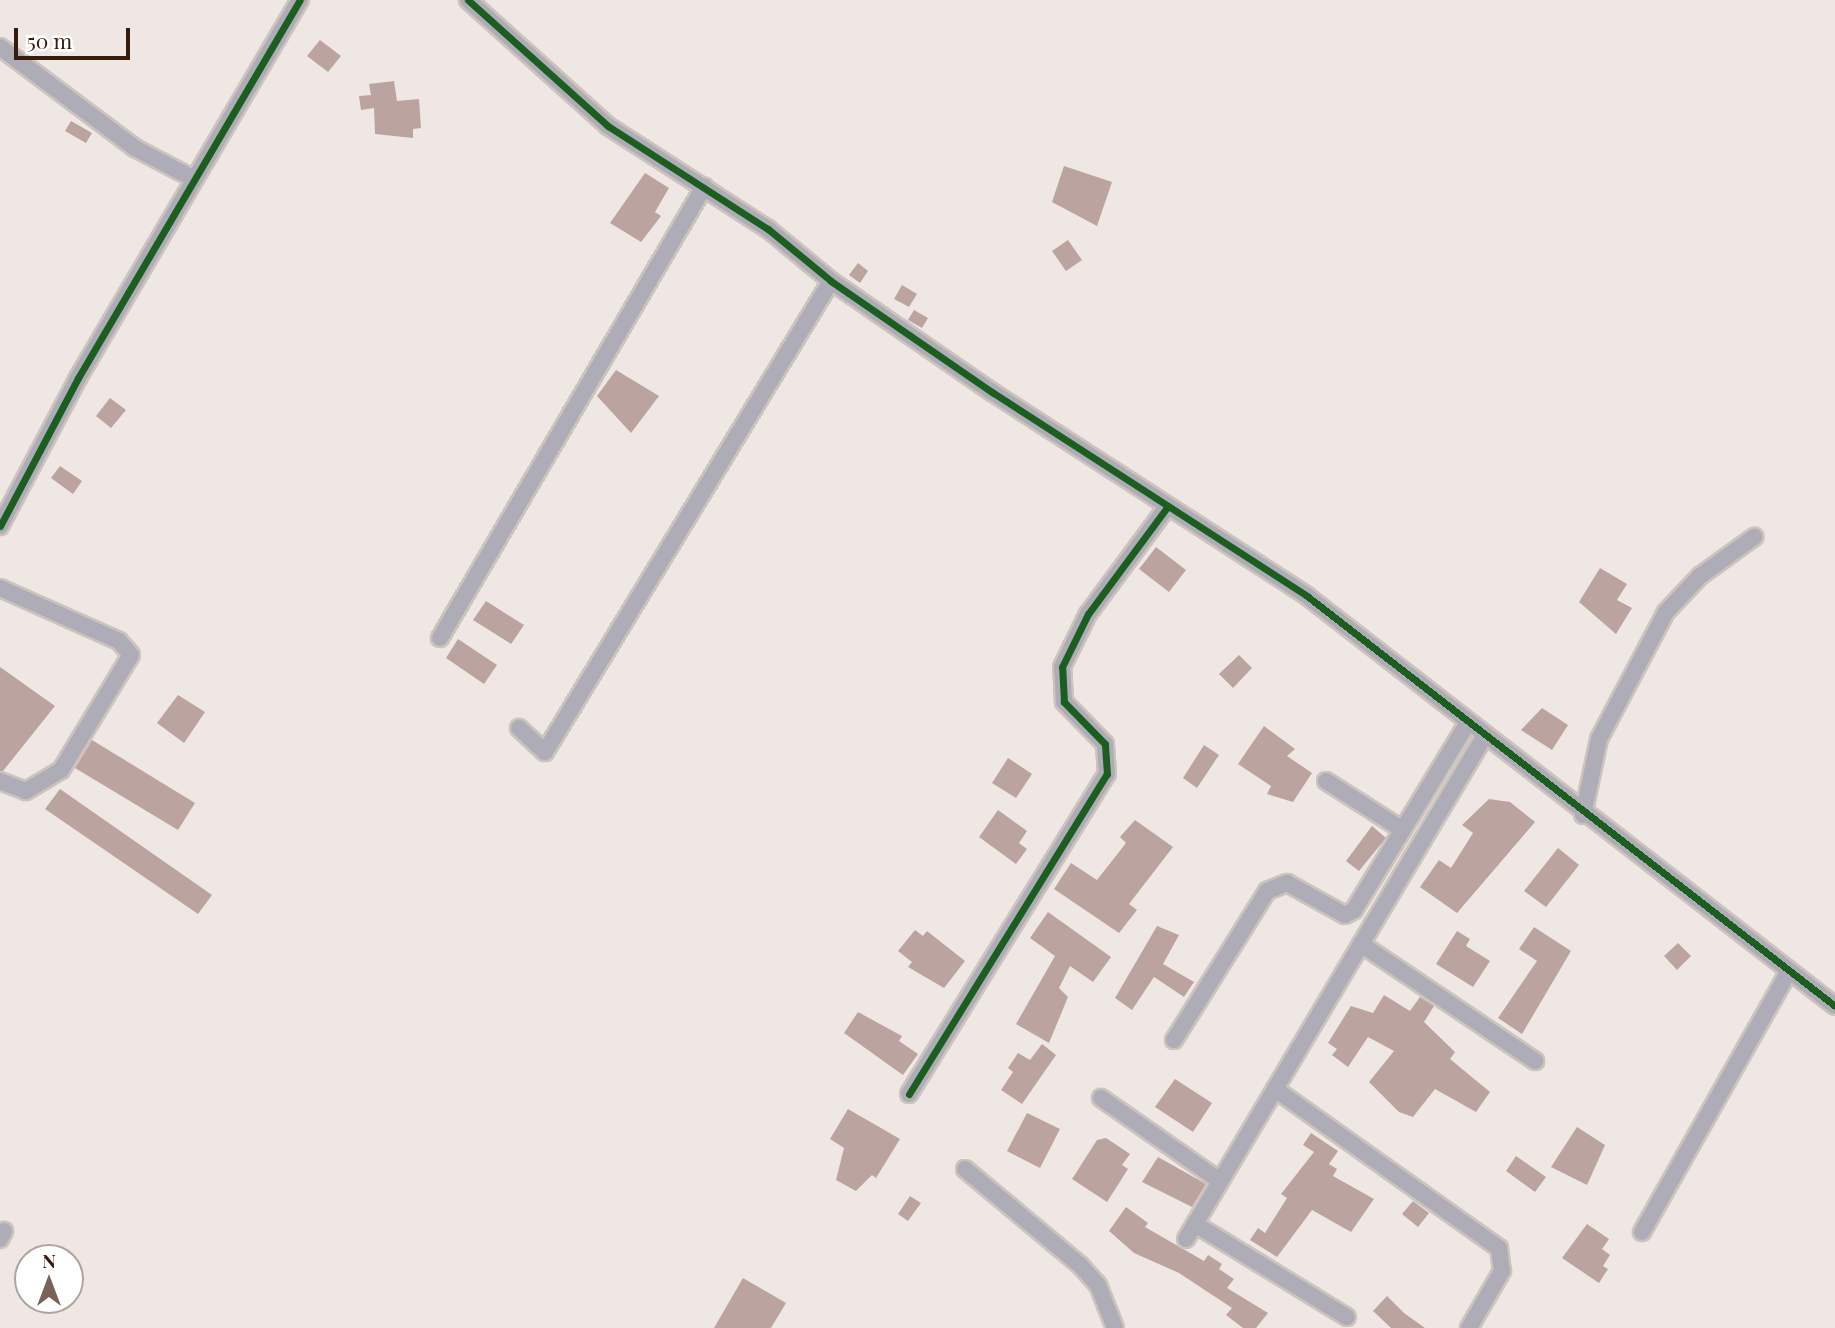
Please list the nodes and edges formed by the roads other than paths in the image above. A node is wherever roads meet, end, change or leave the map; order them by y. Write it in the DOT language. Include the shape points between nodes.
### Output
graph roads {
  1 [pos="300,0"];
  2 [pos="468,0"];
  3 [pos="0,47"];
  4 [pos="194,179"];
  5 [pos="704,187"];
  6 [pos="831,281"];
  7 [pos="1168,506"];
  8 [pos="0,526"];
  9 [pos="1754,537"];
  10 [pos="0,588"];
  11 [pos="440,638"];
  12 [pos="1467,724"];
  13 [pos="519,729"];
  14 [pos="1484,737"];
  15 [pos="0,781"];
  16 [pos="1326,781"];
  17 [pos="1583,816"];
  18 [pos="1403,830"];
  19 [pos="1361,944"];
  20 [pos="1789,971"];
  21 [pos="1835,1006"];
  22 [pos="1174,1040"];
  23 [pos="1535,1061"];
  24 [pos="1275,1088"];
  25 [pos="909,1094"];
  26 [pos="1101,1098"];
  27 [pos="965,1169"];
  28 [pos="1220,1181"];
  29 [pos="1195,1224"];
  30 [pos="1642,1232"];
  31 [pos="1186,1239"];
  32 [pos="1347,1317"];
  33 [pos="1115,1328"];
  34 [pos="1469,1328"];
  1 -- 4 [label="street"];
  2 -- 5 [label="street" via="608,126"];
  3 -- 4 [label="street" via="135,148"];
  4 -- 8 [label="street"];
  5 -- 6 [label="street"];
  5 -- 11 [label="street"];
  6 -- 7 [label="street"];
  6 -- 13 [label="street" via="545,752"];
  7 -- 12 [label="street" via="1307,596"];
  7 -- 25 [label="street" via="1088,614 1062,667 1064,702 1105,744 1107,774"];
  9 -- 17 [label="street" via="1700,576 1666,612 1599,739"];
  10 -- 15 [label="street" via="119,641 131,655 61,770 26,791"];
  12 -- 14 [label="street"];
  12 -- 18 [label="street"];
  14 -- 17 [label="street"];
  14 -- 19 [label="street"];
  16 -- 18 [label="street"];
  17 -- 20 [label="street"];
  18 -- 22 [label="street" via="1350,914 1287,883 1267,891"];
  19 -- 23 [label="street"];
  19 -- 24 [label="street"];
  20 -- 21 [label="street"];
  20 -- 30 [label="street"];
  24 -- 28 [label="street"];
  24 -- 34 [label="street" via="1499,1248 1502,1271"];
  26 -- 28 [label="street"];
  27 -- 33 [label="street" via="1080,1265 1098,1285"];
  28 -- 29 [label="street"];
  29 -- 31 [label="street"];
  29 -- 32 [label="street"];
}
